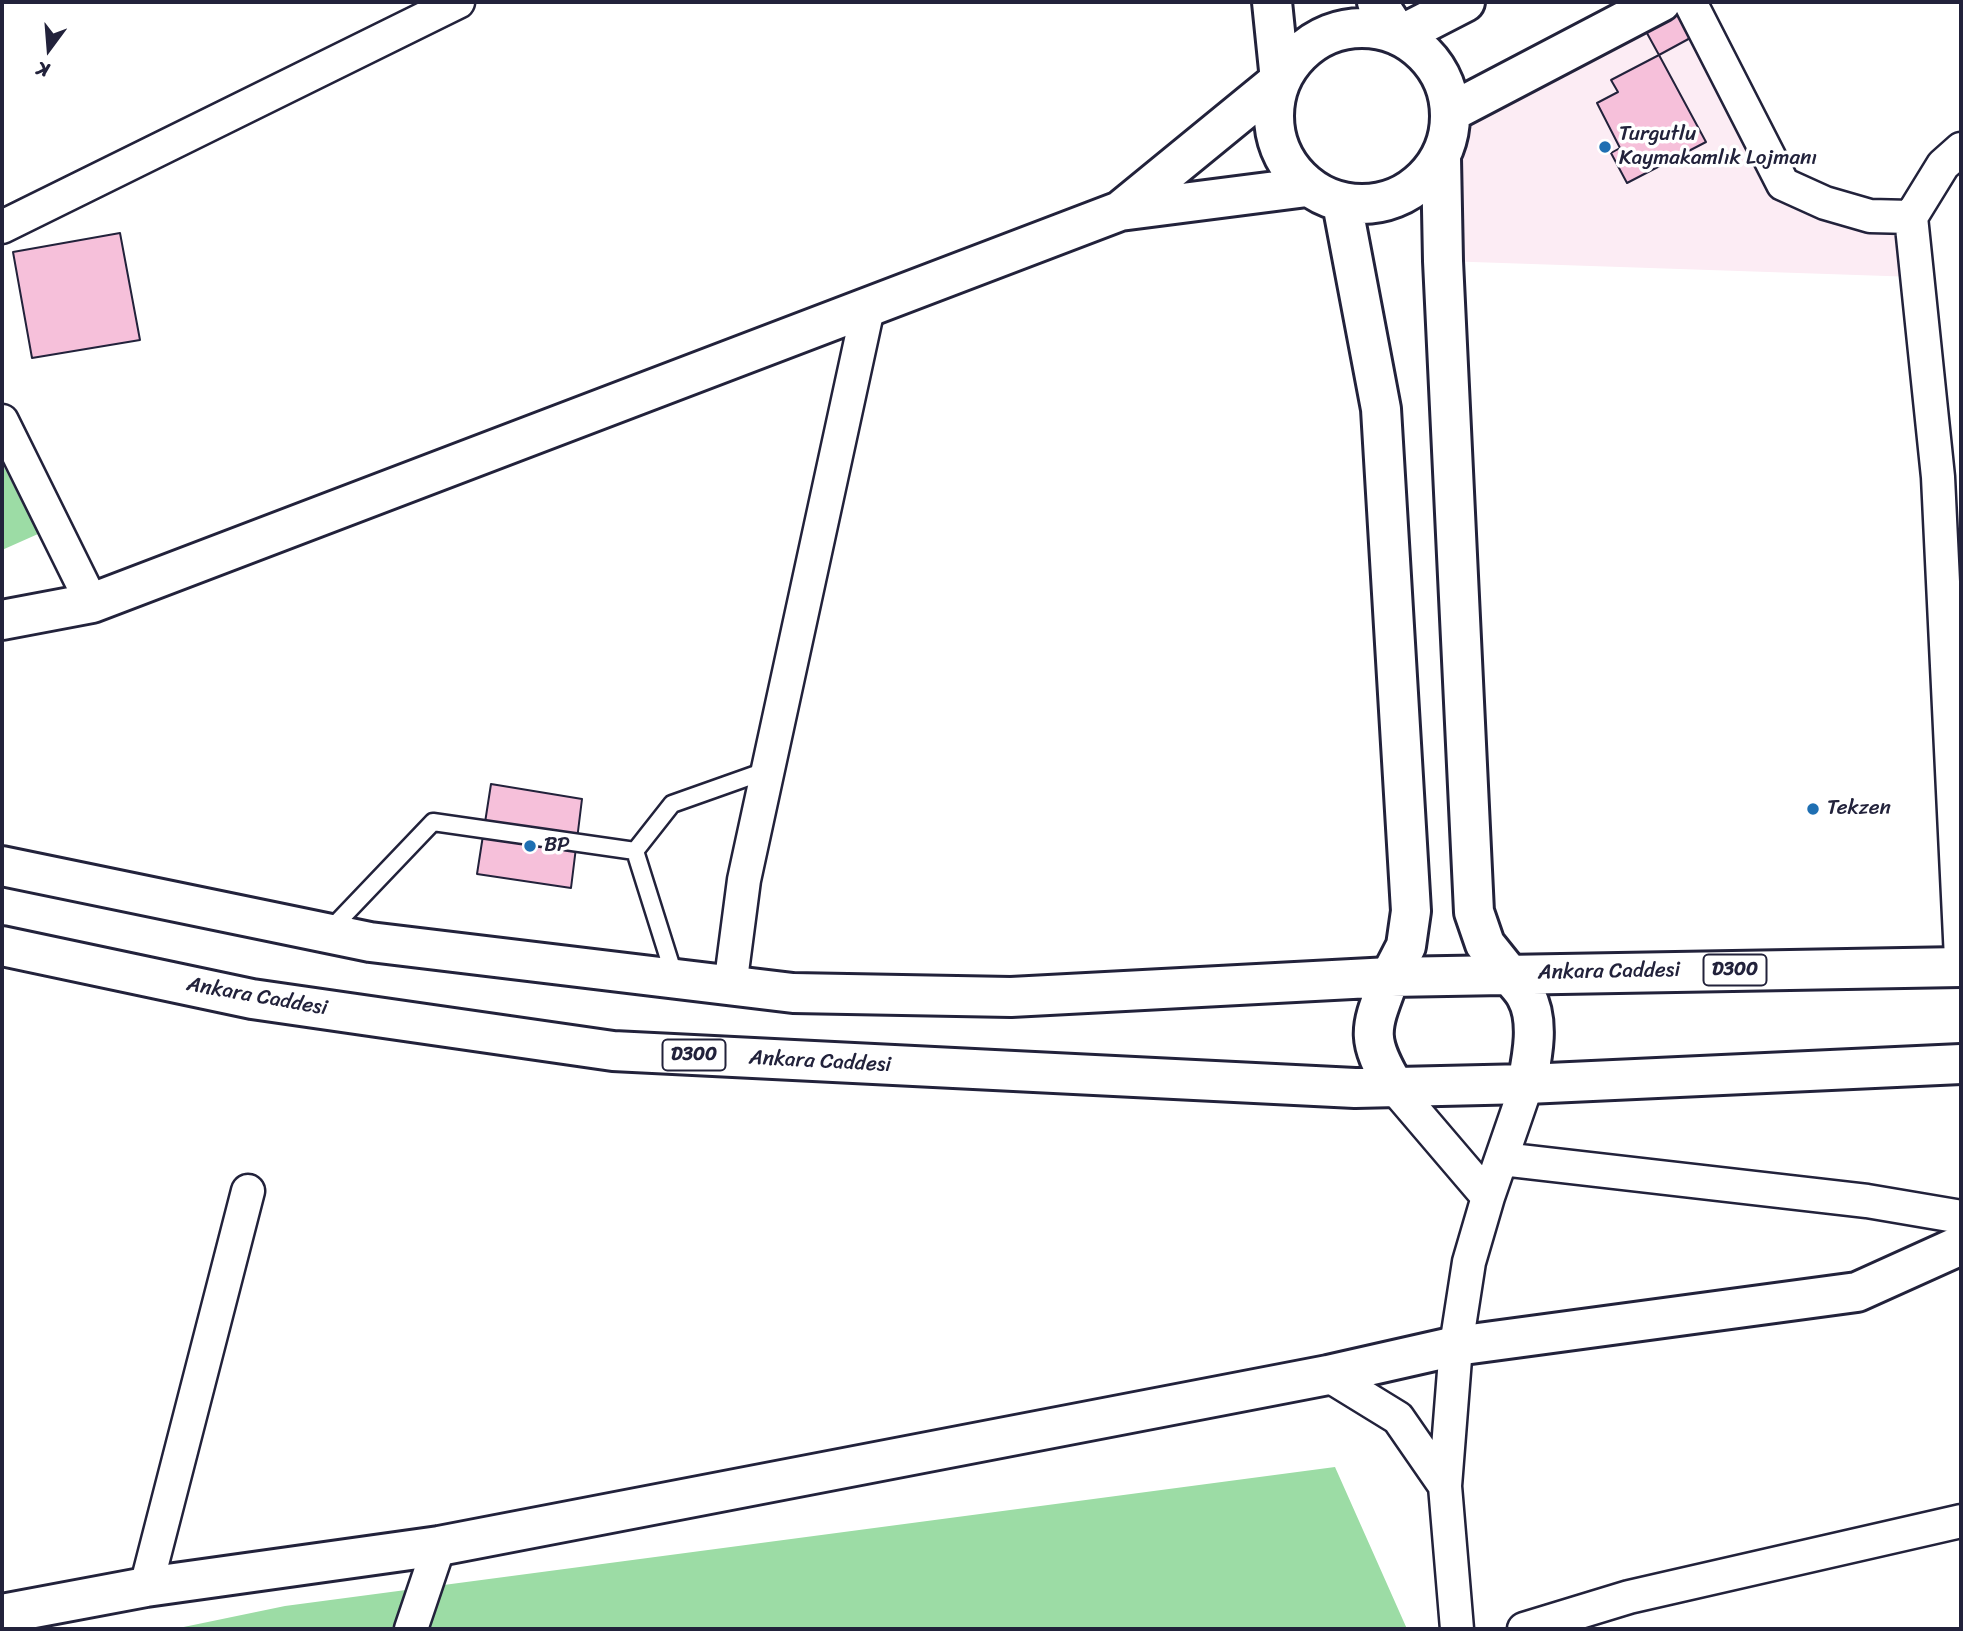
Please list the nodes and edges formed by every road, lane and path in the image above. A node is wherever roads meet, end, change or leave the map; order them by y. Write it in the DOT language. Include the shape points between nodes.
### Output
graph roads {
  1 [pos="458,2"];
  2 [pos="1272,2"];
  3 [pos="1377,2"];
  4 [pos="1465,2"];
  5 [pos="1661,2"];
  6 [pos="1690,2"];
  7 [pos="1399,36"];
  8 [pos="1280,80"];
  9 [pos="1451,112"];
  10 [pos="1961,149"];
  11 [pos="1441,158"];
  12 [pos="1307,187"];
  13 [pos="1342,204"];
  14 [pos="1120,211"];
  15 [pos="1911,217"];
  16 [pos="2,227"];
  17 [pos="868,308"];
  18 [pos="2,421"];
  19 [pos="92,603"];
  20 [pos="2,620"];
  21 [pos="768,769"];
  22 [pos="635,851"];
  23 [pos="2,866"];
  24 [pos="327,933"];
  25 [pos="2,946"];
  26 [pos="1961,959"];
  27 [pos="1961,967"];
  28 [pos="1509,974"];
  29 [pos="1390,977"];
  30 [pos="676,980"];
  31 [pos="730,986"];
  32 [pos="1961,1064"];
  33 [pos="1527,1084"];
  34 [pos="1395,1088"];
  35 [pos="1502,1159"];
  36 [pos="248,1191"];
  37 [pos="1488,1197"];
  38 [pos="1961,1217"];
  39 [pos="1961,1245"];
  40 [pos="1456,1346"];
  41 [pos="1328,1375"];
  42 [pos="1445,1486"];
  43 [pos="1961,1521"];
  44 [pos="439,1546"];
  45 [pos="146,1587"];
  46 [pos="17,1617"];
  47 [pos="411,1629"];
  48 [pos="1457,1629"];
  49 [pos="1524,1629"];
  1 -- 16 [label="street"];
  2 -- 8 [label="main road"];
  3 -- 7 [label="main road"];
  4 -- 7 [label="main road"];
  5 -- 9 [label="main road"];
  6 -- 15 [label="street" via="1783,184 1870,216"];
  7 -- 8 [label="main road" via="1380,29 1338,31 1299,53"];
  7 -- 9 [label="main road" via="1435,66 1447,88"];
  8 -- 12 [label="main road" via="1273,109 1275,138 1287,165"];
  8 -- 14 [label="main road"];
  9 -- 11 [label="main road"];
  10 -- 15 [label="street" via="1943,165"];
  11 -- 13 [label="main road" via="1423,181 1399,197 1371,205"];
  11 -- 28 [label="main road" via="1474,912 1485,944"];
  12 -- 13 [label="main road"];
  12 -- 14 [label="main road"];
  13 -- 29 [label="main road" via="1381,409 1411,911 1406,946"];
  14 -- 17 [label="main road"];
  15 -- 26 [label="street" via="1938,477"];
  17 -- 19 [label="main road"];
  17 -- 21 [label="street"];
  18 -- 19 [label="street"];
  19 -- 20 [label="main road"];
  21 -- 22 [label="lane" via="673,804"];
  21 -- 31 [label="street" via="744,880"];
  22 -- 24 [label="lane" via="433,822"];
  22 -- 30 [label="lane"];
  23 -- 24 [label="main road, Ankara Caddesi / D300"];
  24 -- 30 [label="main road, Ankara Caddesi / D300"];
  25 -- 34 [label="main road, Ankara Caddesi / D300" via="252,999 613,1051"];
  27 -- 28 [label="main road, Ankara Caddesi / D300"];
  28 -- 29 [label="main road, Ankara Caddesi / D300"];
  28 -- 33 [label="main road, Ankara Caddesi" via="1527,996 1534,1020"];
  29 -- 31 [label="main road, Ankara Caddesi / D300" via="1011,998 793,993"];
  29 -- 34 [label="main road" via="1372,1032 1377,1056"];
  30 -- 31 [label="main road, Ankara Caddesi / D300"];
  32 -- 33 [label="main road, Ankara Caddesi / D300"];
  33 -- 34 [label="main road, Ankara Caddesi / D300"];
  33 -- 35 [label="street"];
  34 -- 37 [label="street"];
  35 -- 37 [label="street"];
  35 -- 38 [label="street"];
  36 -- 45 [label="street"];
  37 -- 40 [label="street" via="1469,1262"];
  39 -- 40 [label="main road" via="1857,1292"];
  40 -- 41 [label="main road"];
  40 -- 42 [label="street"];
  41 -- 42 [label="street" via="1398,1418"];
  41 -- 44 [label="main road"];
  42 -- 48 [label="street"];
  43 -- 49 [label="street" via="1629,1597"];
  44 -- 45 [label="main road"];
  44 -- 47 [label="street"];
  45 -- 46 [label="main road"];
}
